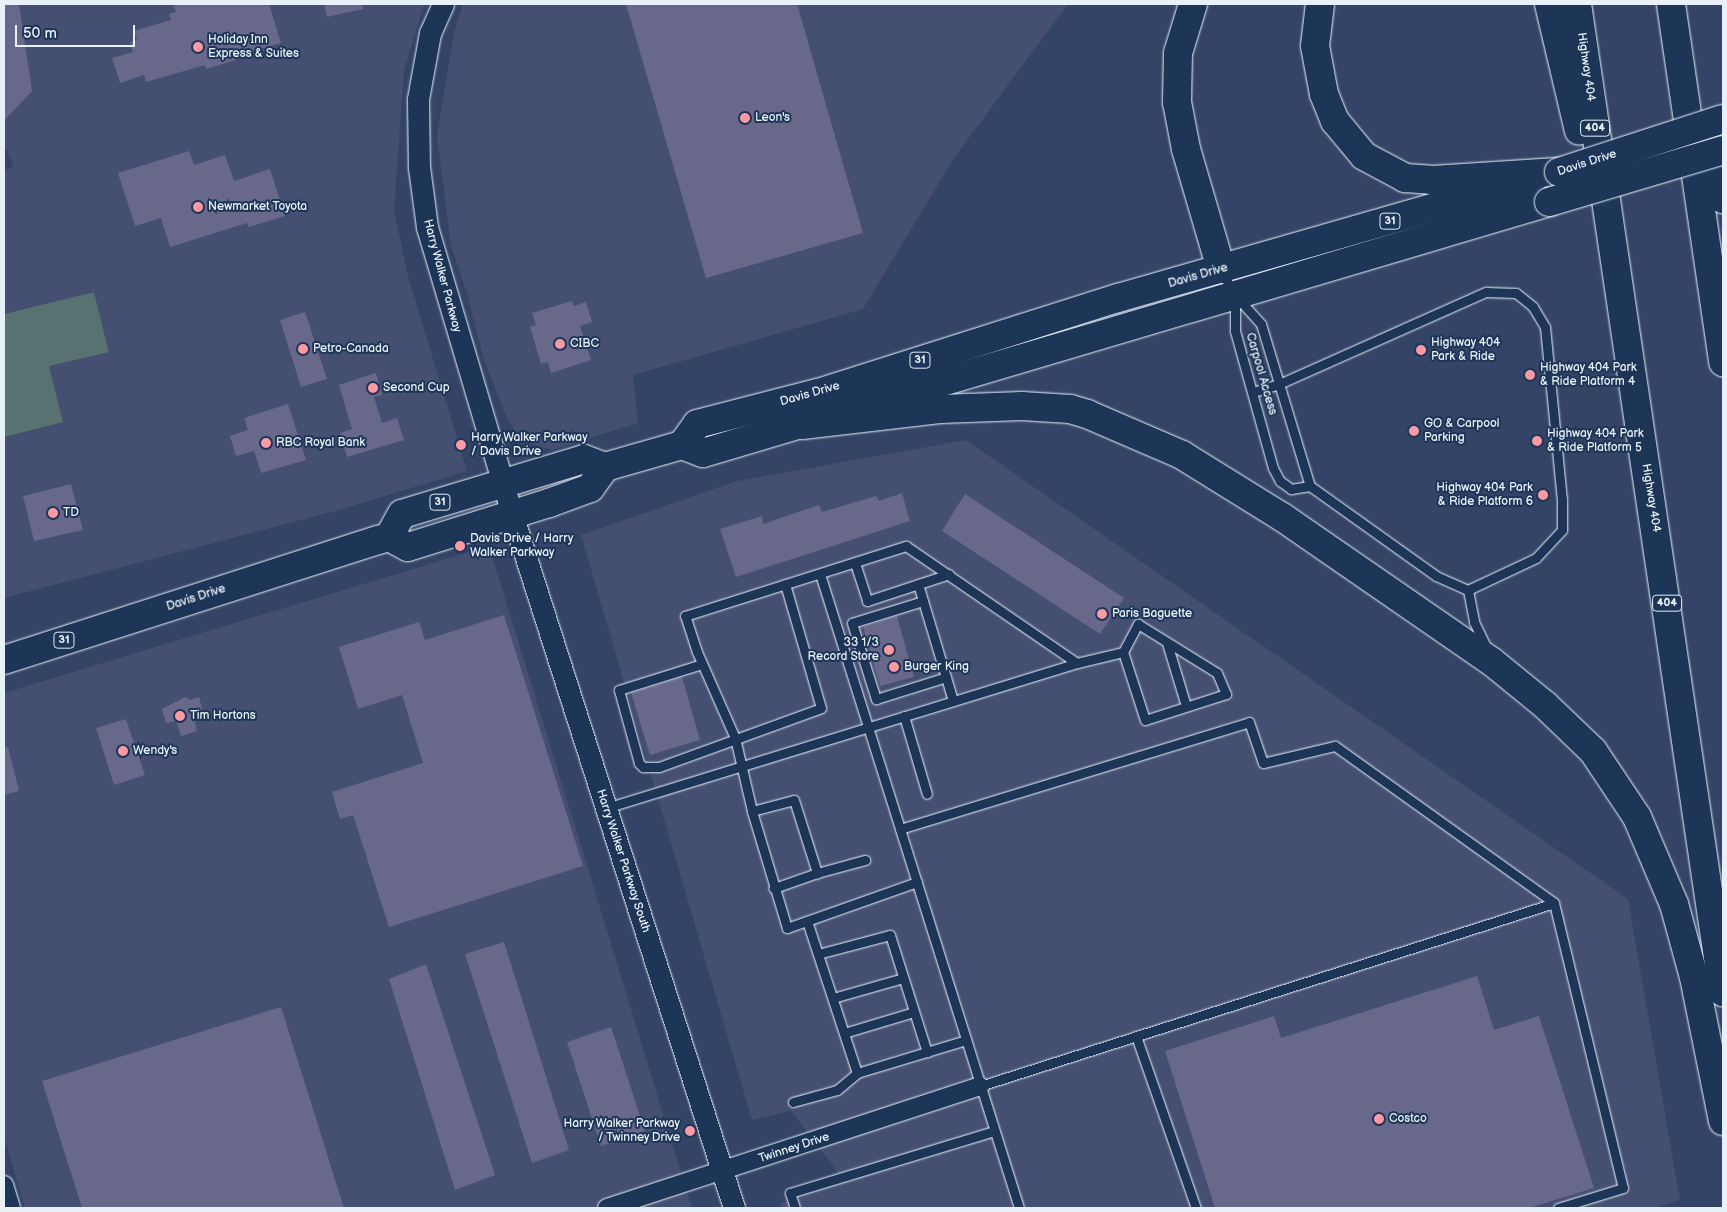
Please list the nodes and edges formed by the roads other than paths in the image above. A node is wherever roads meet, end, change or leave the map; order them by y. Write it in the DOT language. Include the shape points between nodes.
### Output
graph roads {
  1 [pos="443,4"];
  2 [pos="1193,4"];
  3 [pos="1320,4"];
  4 [pos="1549,4"];
  5 [pos="1577,4"];
  6 [pos="1671,4"];
  7 [pos="1679,53"];
  8 [pos="1723,119"];
  9 [pos="1723,150"];
  10 [pos="1559,172"];
  11 [pos="1723,198"];
  12 [pos="1614,252"];
  13 [pos="1221,269"];
  14 [pos="1236,295"];
  15 [pos="1723,362"];
  16 [pos="1279,384"];
  17 [pos="1253,392"];
  18 [pos="802,425"];
  19 [pos="682,445"];
  20 [pos="605,467"];
  21 [pos="503,483"];
  22 [pos="1310,486"];
  23 [pos="512,514"];
  24 [pos="389,536"];
  25 [pos="855,563"];
  26 [pos="820,574"];
  27 [pos="949,574"];
  28 [pos="785,584"];
  29 [pos="918,584"];
  30 [pos="1468,590"];
  31 [pos="923,601"];
  32 [pos="1168,643"];
  33 [pos="1123,652"];
  34 [pos="4,660"];
  35 [pos="1491,660"];
  36 [pos="1077,663"];
  37 [pos="702,664"];
  38 [pos="946,677"];
  39 [pos="953,701"];
  40 [pos="1186,706"];
  41 [pos="904,716"];
  42 [pos="869,727"];
  43 [pos="735,738"];
  44 [pos="743,766"];
  45 [pos="927,794"];
  46 [pos="606,808"];
  47 [pos="752,812"];
  48 [pos="900,829"];
  49 [pos="865,860"];
  50 [pos="817,874"];
  51 [pos="917,882"];
  52 [pos="774,888"];
  53 [pos="1554,903"];
  54 [pos="807,920"];
  55 [pos="818,954"];
  56 [pos="903,978"];
  57 [pos="1723,992"];
  58 [pos="833,998"];
  59 [pos="914,1012"];
  60 [pos="844,1033"];
  61 [pos="1136,1036"];
  62 [pos="966,1040"];
  63 [pos="927,1052"];
  64 [pos="857,1072"];
  65 [pos="980,1086"];
  66 [pos="793,1102"];
  67 [pos="1723,1120"];
  68 [pos="994,1130"];
  69 [pos="722,1172"];
  70 [pos="4,1185"];
  71 [pos="10,1208"];
  72 [pos="607,1208"];
  73 [pos="734,1208"];
  74 [pos="795,1208"];
  75 [pos="1019,1208"];
  76 [pos="1196,1208"];
  77 [pos="1558,1208"];
  1 -- 21 [label="street, Harry Walker Parkway" via="430,33 420,83 419,167 427,227"];
  2 -- 13 [label="main road" via="1178,53 1177,102 1186,149"];
  3 -- 10 [label="main road" via="1315,46 1324,94 1335,121 1364,156 1405,178 1431,180"];
  4 -- 12 [label="main road" via="1595,211"];
  5 -- 12 [label="main road, Highway 404 / 404"];
  6 -- 7 [label="main road"];
  7 -- 11 [label="main road" via="1705,120"];
  7 -- 15 [label="main road"];
  8 -- 10 [label="main road, Davis Drive / 31, bridge"];
  9 -- 14 [label="main road, Davis Drive / 31, bridge"];
  10 -- 13 [label="main road, Davis Drive / 31"];
  12 -- 57 [label="main road, Highway 404 / 404"];
  13 -- 14 [label="lane"];
  13 -- 19 [label="main road, Davis Drive / 31" via="818,392 697,424"];
  14 -- 16 [label="lane, Carpool Access" via="1262,324"];
  14 -- 17 [label="lane, Carpool Access" via="1235,330"];
  14 -- 18 [label="main road, Davis Drive / 31"];
  16 -- 17 [label="lane"];
  16 -- 22 [label="lane, Carpool Access"];
  16 -- 30 [label="lane" via="1486,292 1516,293 1533,307 1545,327 1562,499 1562,530 1536,558"];
  17 -- 22 [label="lane, Carpool Access" via="1273,468 1280,481 1291,489"];
  18 -- 19 [label="main road, Davis Drive / 31" via="703,453"];
  18 -- 35 [label="main road" via="940,409 1022,406 1070,409 1087,414 1182,455 1282,517"];
  19 -- 20 [label="main road"];
  20 -- 21 [label="main road, 31" via="584,459"];
  20 -- 23 [label="main road" via="590,488"];
  21 -- 23 [label="street, Harry Walker Parkway"];
  21 -- 24 [label="main road, 31" via="402,514"];
  22 -- 30 [label="lane" via="1436,576"];
  23 -- 24 [label="main road" via="408,547"];
  23 -- 46 [label="street, Harry Walker Parkway South"];
  24 -- 34 [label="main road, Davis Drive / 31"];
  25 -- 26 [label="lane"];
  25 -- 27 [label="lane" via="906,546"];
  25 -- 29 [label="lane" via="867,601"];
  26 -- 28 [label="lane"];
  26 -- 42 [label="lane"];
  27 -- 29 [label="lane"];
  27 -- 36 [label="lane"];
  28 -- 37 [label="lane" via="685,616"];
  28 -- 43 [label="lane" via="821,708"];
  29 -- 31 [label="lane"];
  30 -- 35 [label="lane" via="1474,622"];
  31 -- 38 [label="lane"];
  31 -- 38 [label="lane" via="852,623 855,633 876,699"];
  32 -- 33 [label="lane" via="1138,624"];
  32 -- 40 [label="lane"];
  32 -- 40 [label="lane" via="1217,673 1226,694"];
  33 -- 36 [label="lane"];
  33 -- 40 [label="lane" via="1145,720"];
  35 -- 67 [label="main road" via="1546,705 1593,751 1637,817 1674,904 1694,977"];
  36 -- 39 [label="lane"];
  37 -- 43 [label="lane"];
  37 -- 43 [label="lane" via="619,690 639,763 650,769"];
  38 -- 39 [label="lane"];
  39 -- 41 [label="lane"];
  41 -- 42 [label="lane"];
  41 -- 45 [label="lane"];
  42 -- 44 [label="lane"];
  42 -- 48 [label="lane"];
  43 -- 44 [label="lane"];
  44 -- 46 [label="lane"];
  44 -- 47 [label="lane"];
  46 -- 69 [label="street, Harry Walker Parkway South"];
  47 -- 50 [label="lane" via="794,800"];
  47 -- 52 [label="lane"];
  48 -- 51 [label="lane"];
  48 -- 53 [label="lane" via="1249,722 1263,763 1335,746"];
  49 -- 50 [label="lane"];
  50 -- 52 [label="lane"];
  51 -- 54 [label="lane"];
  51 -- 62 [label="lane"];
  52 -- 54 [label="lane" via="787,928"];
  53 -- 61 [label="lane"];
  53 -- 77 [label="lane" via="1624,1188"];
  54 -- 55 [label="lane"];
  55 -- 56 [label="lane" via="890,935"];
  55 -- 58 [label="lane"];
  56 -- 58 [label="lane"];
  56 -- 59 [label="lane"];
  58 -- 60 [label="lane"];
  59 -- 60 [label="lane"];
  59 -- 63 [label="lane"];
  60 -- 64 [label="lane"];
  61 -- 65 [label="lane"];
  61 -- 76 [label="lane"];
  62 -- 63 [label="lane"];
  62 -- 65 [label="lane"];
  63 -- 64 [label="lane"];
  64 -- 66 [label="lane" via="837,1090"];
  65 -- 68 [label="lane"];
  65 -- 69 [label="street, Twinney Drive"];
  68 -- 74 [label="lane" via="790,1193"];
  68 -- 75 [label="lane"];
  69 -- 72 [label="street, Twinney Drive"];
  69 -- 73 [label="street, Harry Walker Parkway South"];
  70 -- 71 [label="street"];
}
